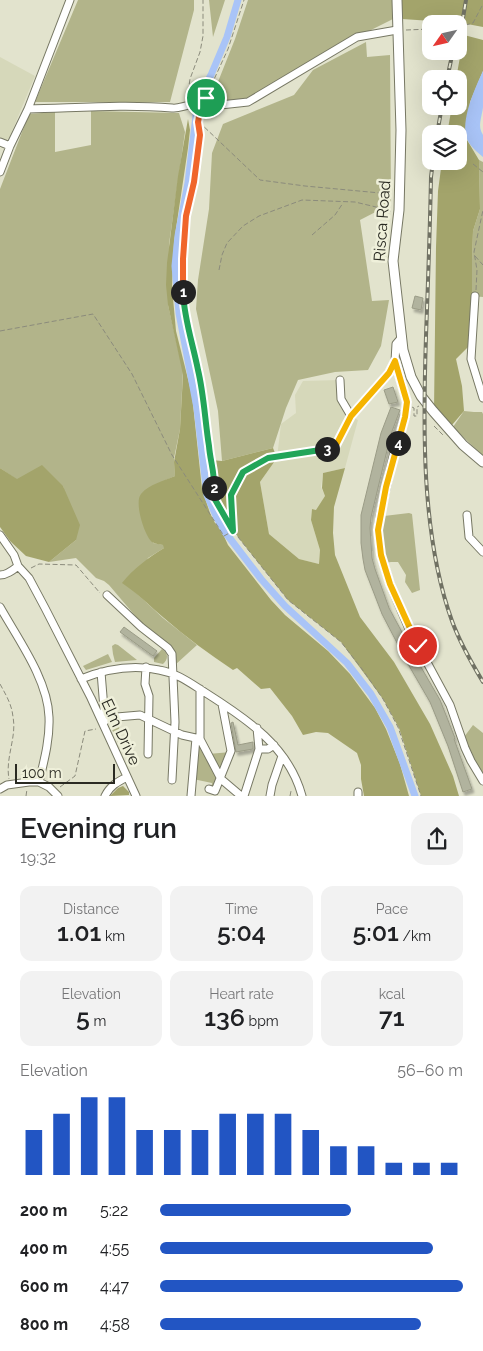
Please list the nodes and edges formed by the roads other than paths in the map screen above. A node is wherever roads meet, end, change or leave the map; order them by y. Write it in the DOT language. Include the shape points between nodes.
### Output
graph roads {
  1 [pos="70,0"];
  2 [pos="397,0"];
  3 [pos="398,30"];
  4 [pos="28,109"];
  5 [pos="0,142"];
  6 [pos="10,146"];
  7 [pos="0,172"];
  8 [pos="475,296"];
  9 [pos="402,337"];
  10 [pos="395,361"];
  11 [pos="340,380"];
  12 [pos="483,398"];
  13 [pos="483,462"];
  14 [pos="467,515"];
  15 [pos="0,535"];
  16 [pos="483,552"];
  17 [pos="18,566"];
  18 [pos="0,575"];
  19 [pos="107,595"];
  20 [pos="0,607"];
  21 [pos="146,668"];
  22 [pos="101,672"];
  23 [pos="172,673"];
  24 [pos="81,679"];
  25 [pos="200,689"];
  26 [pos="222,704"];
  27 [pos="105,718"];
  28 [pos="148,719"];
  29 [pos="104,728"];
  30 [pos="257,728"];
  31 [pos="174,732"];
  32 [pos="198,739"];
  33 [pos="274,745"];
  34 [pos="263,749"];
  35 [pos="148,754"];
  36 [pos="282,756"];
  37 [pos="127,777"];
  38 [pos="221,779"];
  39 [pos="172,780"];
  40 [pos="483,781"];
  41 [pos="40,782"];
  42 [pos="208,788"];
  43 [pos="0,789"];
  44 [pos="56,794"];
  45 [pos="105,796"];
  46 [pos="136,796"];
  47 [pos="191,796"];
  48 [pos="242,796"];
  49 [pos="270,796"];
  50 [pos="302,796"];
  1 -- 4 [label="street"];
  2 -- 3 [label="main road, Risca Road"];
  3 -- 4 [label="street, bridge" via="357,37 248,102 201,107 189,105 175,109 130,106"];
  3 -- 9 [label="main road, Risca Road" via="400,195 393,261"];
  4 -- 6 [label="street"];
  5 -- 6 [label="street"];
  6 -- 7 [label="street"];
  8 -- 12 [label="street" via="472,359"];
  9 -- 10 [label="street" via="396,344"];
  9 -- 13 [label="main road, Risca Road" via="416,387 448,429"];
  10 -- 11 [label="street" via="389,373 351,416 341,399"];
  10 -- 40 [label="street" via="407,402 380,516 381,555 409,629 447,698 471,761"];
  14 -- 16 [label="street" via="469,537"];
  15 -- 17 [label="street, Elm Drive"];
  17 -- 18 [label="street"];
  17 -- 24 [label="street, Elm Drive" via="29,578"];
  19 -- 23 [label="street" via="168,648 172,654"];
  20 -- 41 [label="street" via="47,696 49,734"];
  21 -- 22 [label="street" via="120,667"];
  21 -- 23 [label="street"];
  21 -- 28 [label="street"];
  22 -- 24 [label="street"];
  22 -- 27 [label="street"];
  23 -- 25 [label="street"];
  23 -- 31 [label="street"];
  24 -- 29 [label="street, Elm Drive"];
  25 -- 26 [label="street"];
  25 -- 32 [label="street"];
  26 -- 30 [label="street" via="248,725"];
  26 -- 38 [label="street" via="231,752"];
  27 -- 28 [label="street" via="140,715"];
  27 -- 29 [label="street"];
  28 -- 31 [label="street"];
  28 -- 35 [label="street"];
  29 -- 37 [label="street, Elm Drive"];
  30 -- 33 [label="street"];
  30 -- 48 [label="street" via="259,749"];
  31 -- 32 [label="street"];
  31 -- 39 [label="street"];
  32 -- 38 [label="street"];
  32 -- 47 [label="street"];
  33 -- 34 [label="street"];
  33 -- 36 [label="street"];
  36 -- 49 [label="street"];
  36 -- 50 [label="street"];
  37 -- 45 [label="street" via="109,788"];
  37 -- 46 [label="street, Elm Drive"];
  38 -- 42 [label="street" via="215,791"];
  38 -- 48 [label="street"];
  41 -- 43 [label="street" via="10,784"];
  41 -- 44 [label="street"];
}
